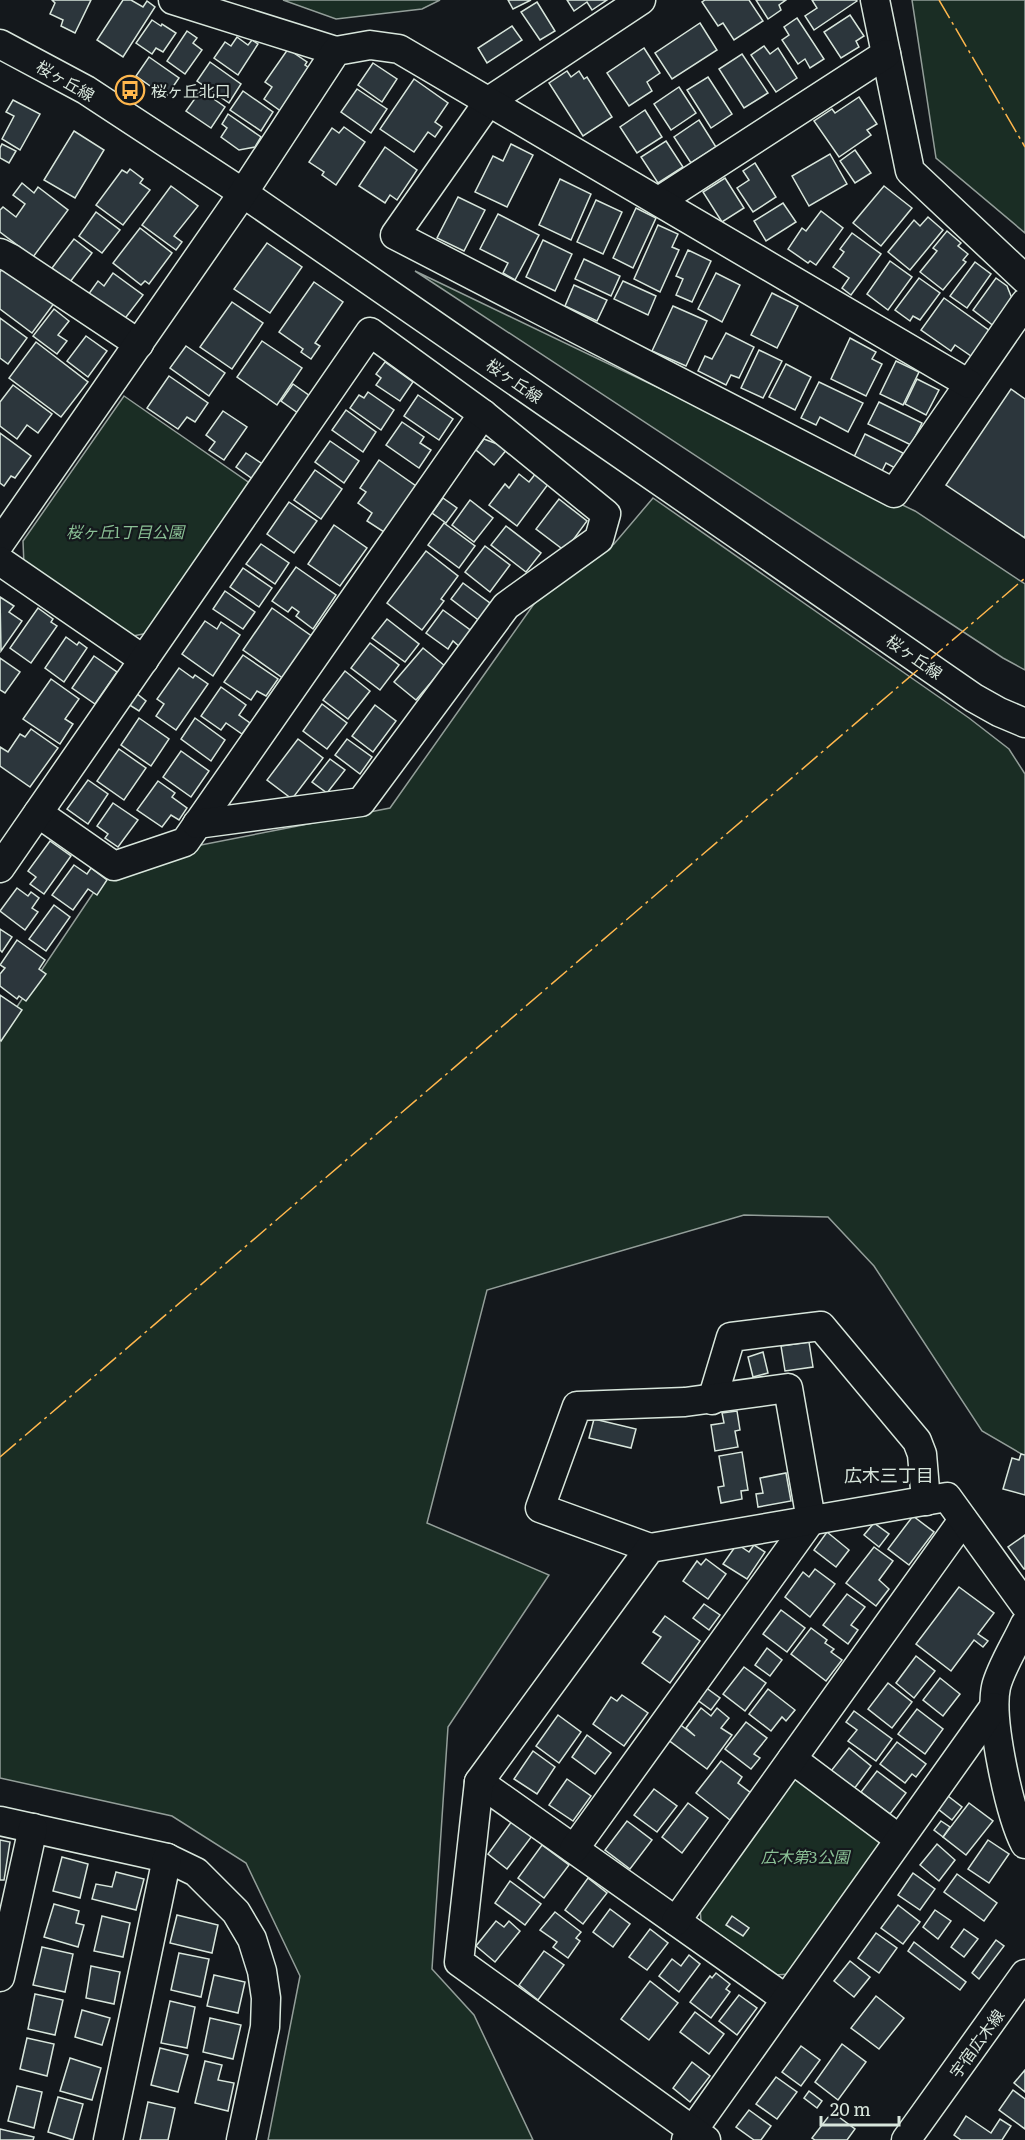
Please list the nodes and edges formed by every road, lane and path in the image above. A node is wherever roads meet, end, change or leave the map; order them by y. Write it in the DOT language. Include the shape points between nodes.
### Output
graph roads {
  1 [pos="173,0"];
  2 [pos="641,0"];
  3 [pos="876,0"];
  4 [pos="0,44"];
  5 [pos="336,51"];
  6 [pos="886,54"];
  7 [pos="489,101"];
  8 [pos="243,193"];
  9 [pos="659,201"];
  10 [pos="0,253"];
  11 [pos="1025,279"];
  12 [pos="1025,303"];
  13 [pos="139,344"];
  14 [pos="969,384"];
  15 [pos="483,414"];
  16 [pos="0,543"];
  17 [pos="0,561"];
  18 [pos="144,660"];
  19 [pos="1025,723"];
  20 [pos="38,813"];
  21 [pos="197,824"];
  22 [pos="0,868"];
  23 [pos="712,1400"];
  24 [pos="926,1500"];
  25 [pos="811,1520"];
  26 [pos="963,1520"];
  27 [pos="650,1548"];
  28 [pos="1025,1605"];
  29 [pos="1025,1624"];
  30 [pos="994,1707"];
  31 [pos="792,1759"];
  32 [pos="479,1782"];
  33 [pos="0,1821"];
  34 [pos="33,1828"];
  35 [pos="899,1839"];
  36 [pos="1025,1844"];
  37 [pos="574,1849"];
  38 [pos="167,1858"];
  39 [pos="676,1921"];
  40 [pos="1025,1974"];
  41 [pos="0,1977"];
  42 [pos="786,2000"];
  43 [pos="695,2137"];
  44 [pos="108,2140"];
  45 [pos="241,2140"];
  46 [pos="906,2140"];
  1 -- 5 [label="street"];
  2 -- 7 [label="street"];
  3 -- 6 [label="street"];
  4 -- 8 [label="street, 桜ヶ丘線" via="86,90"];
  5 -- 7 [label="street" via="370,45 399,49"];
  5 -- 8 [label="street"];
  6 -- 9 [label="street"];
  6 -- 11 [label="street" via="910,171"];
  7 -- 9 [label="street"];
  7 -- 14 [label="street" via="395,235 894,494"];
  8 -- 13 [label="street"];
  8 -- 19 [label="street, 桜ヶ丘線" via="975,698"];
  9 -- 14 [label="street"];
  10 -- 13 [label="street"];
  12 -- 14 [label="street"];
  13 -- 16 [label="street"];
  15 -- 18 [label="street" via="370,332"];
  15 -- 21 [label="street"];
  15 -- 21 [label="street" via="606,514 599,539 507,606 361,802"];
  17 -- 18 [label="street"];
  18 -- 20 [label="street"];
  20 -- 21 [label="street" via="114,866 185,842"];
  20 -- 22 [label="street"];
  23 -- 24 [label="street" via="731,1337 821,1326 917,1441"];
  23 -- 25 [label="street" via="788,1388"];
  23 -- 27 [label="street" via="577,1406 540,1508"];
  24 -- 25 [label="street"];
  24 -- 26 [label="street" via="947,1497"];
  25 -- 27 [label="street"];
  25 -- 37 [label="street"];
  26 -- 28 [label="street"];
  26 -- 31 [label="street"];
  27 -- 32 [label="street"];
  29 -- 30 [label="street" via="997,1685"];
  30 -- 35 [label="street"];
  30 -- 36 [label="street" via="1005,1779"];
  31 -- 35 [label="street"];
  31 -- 39 [label="street"];
  32 -- 37 [label="street"];
  32 -- 43 [label="street" via="459,1962"];
  33 -- 34 [label="street"];
  34 -- 38 [label="street"];
  34 -- 41 [label="street"];
  35 -- 42 [label="street"];
  37 -- 39 [label="street"];
  38 -- 44 [label="street"];
  38 -- 45 [label="street" via="196,1872 236,1912 252,1939 262,1971 265,2028"];
  39 -- 42 [label="street"];
  40 -- 46 [label="street, 宇宿広木線"];
  42 -- 43 [label="street"];
}
